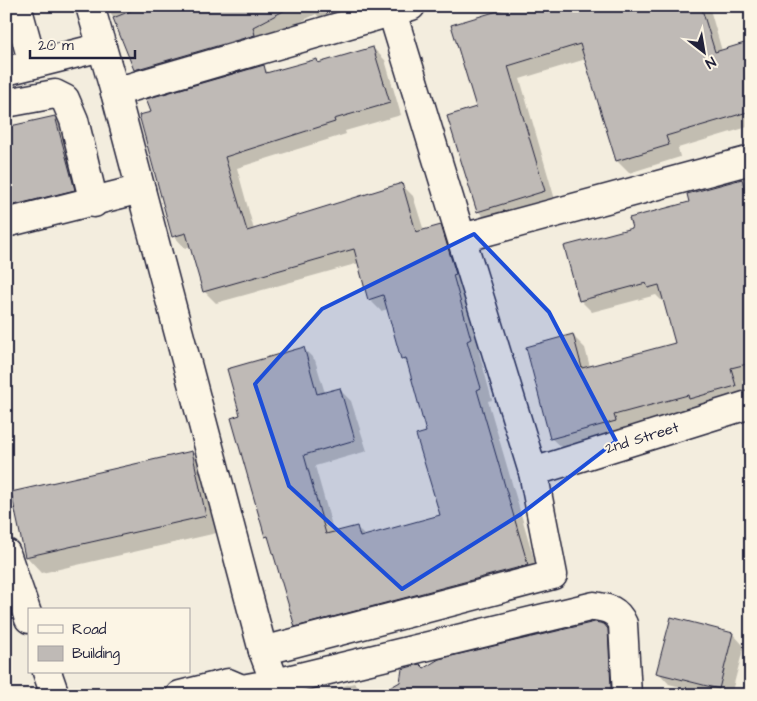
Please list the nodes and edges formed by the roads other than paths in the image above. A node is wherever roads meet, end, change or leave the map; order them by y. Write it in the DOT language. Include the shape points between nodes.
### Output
graph roads {
  1 [pos="17,6"];
  2 [pos="90,6"];
  3 [pos="401,9"];
  4 [pos="102,48"];
  5 [pos="33,64"];
  6 [pos="6,71"];
  7 [pos="115,92"];
  8 [pos="6,103"];
  9 [pos="751,160"];
  10 [pos="141,189"];
  11 [pos="94,202"];
  12 [pos="6,223"];
  13 [pos="462,238"];
  14 [pos="751,404"];
  15 [pos="533,472"];
  16 [pos="6,552"];
  17 [pos="28,616"];
  18 [pos="263,651"];
  19 [pos="48,674"];
  20 [pos="275,683"];
  21 [pos="243,692"];
  22 [pos="54,695"];
  23 [pos="180,695"];
  24 [pos="627,695"];
  1 -- 5 [label="street"];
  2 -- 4 [label="street"];
  3 -- 7 [label="street"];
  3 -- 13 [label="street"];
  4 -- 5 [label="street"];
  4 -- 7 [label="street"];
  5 -- 6 [label="street"];
  7 -- 10 [label="street"];
  8 -- 11 [label="street" via="55,94 65,99 74,120"];
  9 -- 13 [label="street"];
  10 -- 11 [label="street"];
  10 -- 18 [label="street"];
  11 -- 12 [label="street"];
  13 -- 15 [label="street"];
  14 -- 15 [label="street, 2nd Street"];
  15 -- 18 [label="street" via="553,574"];
  16 -- 17 [label="street"];
  18 -- 20 [label="street"];
  19 -- 22 [label="street"];
  20 -- 21 [label="street"];
  20 -- 24 [label="street" via="594,606 609,608 619,614 623,624"];
  21 -- 23 [label="street" via="228,683"];
}
